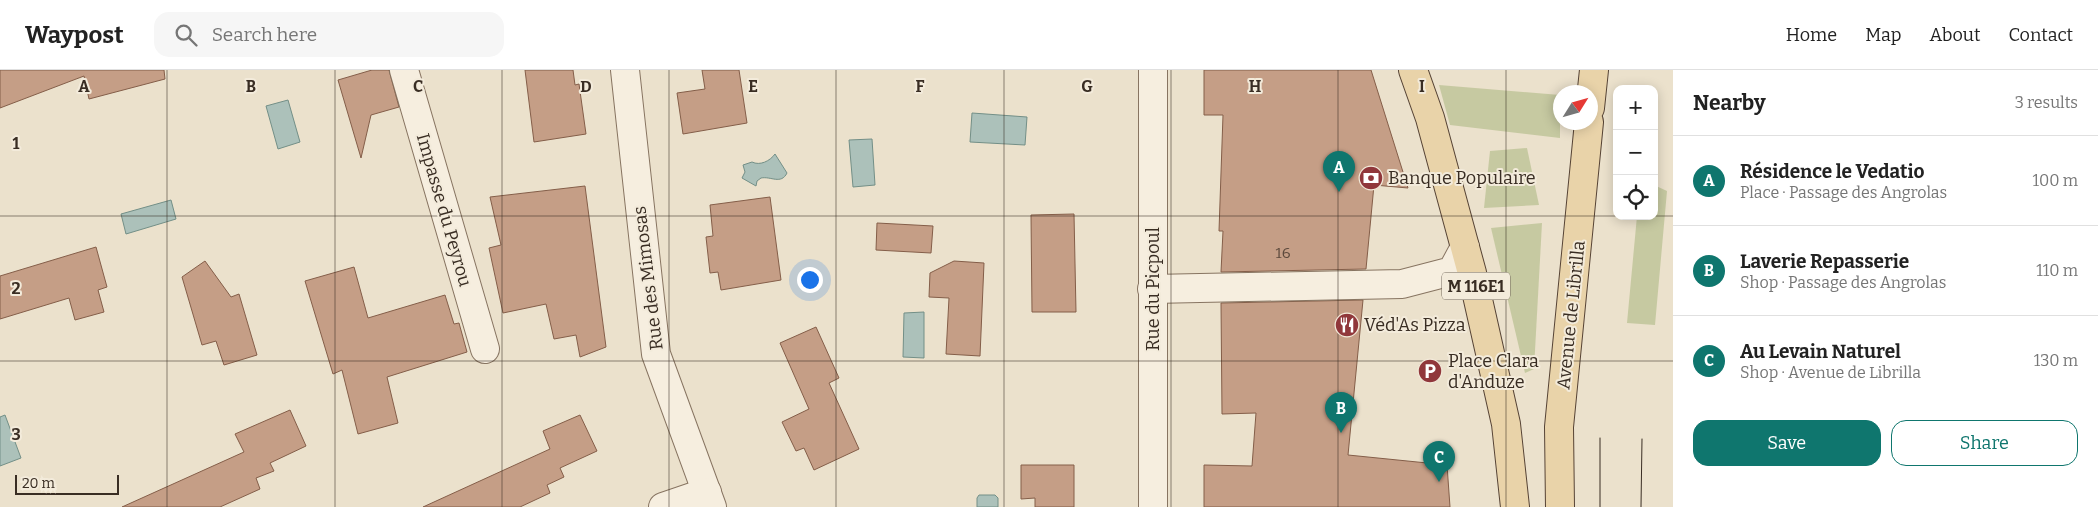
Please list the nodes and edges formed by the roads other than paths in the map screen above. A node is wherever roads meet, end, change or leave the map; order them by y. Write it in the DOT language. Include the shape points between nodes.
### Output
graph roads {
  1 [pos="404,70"];
  2 [pos="625,70"];
  3 [pos="1153,70"];
  4 [pos="1413,70"];
  5 [pos="1594,70"];
  6 [pos="1592,85"];
  7 [pos="1588,130"];
  8 [pos="1465,247"];
  9 [pos="1152,289"];
  10 [pos="485,350"];
  11 [pos="710,500"];
  12 [pos="663,507"];
  13 [pos="1153,507"];
  14 [pos="1515,507"];
  15 [pos="1560,507"];
  1 -- 10 [label="street, Impasse du Peyrou"];
  2 -- 11 [label="street, Rue des Mimosas" via="656,354"];
  3 -- 9 [label="street, Rue du Picpoul"];
  4 -- 8 [label="main road, M 116E1" via="1430,118"];
  5 -- 6 [label="main road"];
  7 -- 15 [label="main road, Avenue de Librilla" via="1559,427"];
  8 -- 9 [label="street" via="1452,271 1402,284"];
  8 -- 14 [label="main road, M 116E1" via="1506,424"];
  9 -- 13 [label="street, Rue du Picpoul"];
  11 -- 12 [label="street"];
}
